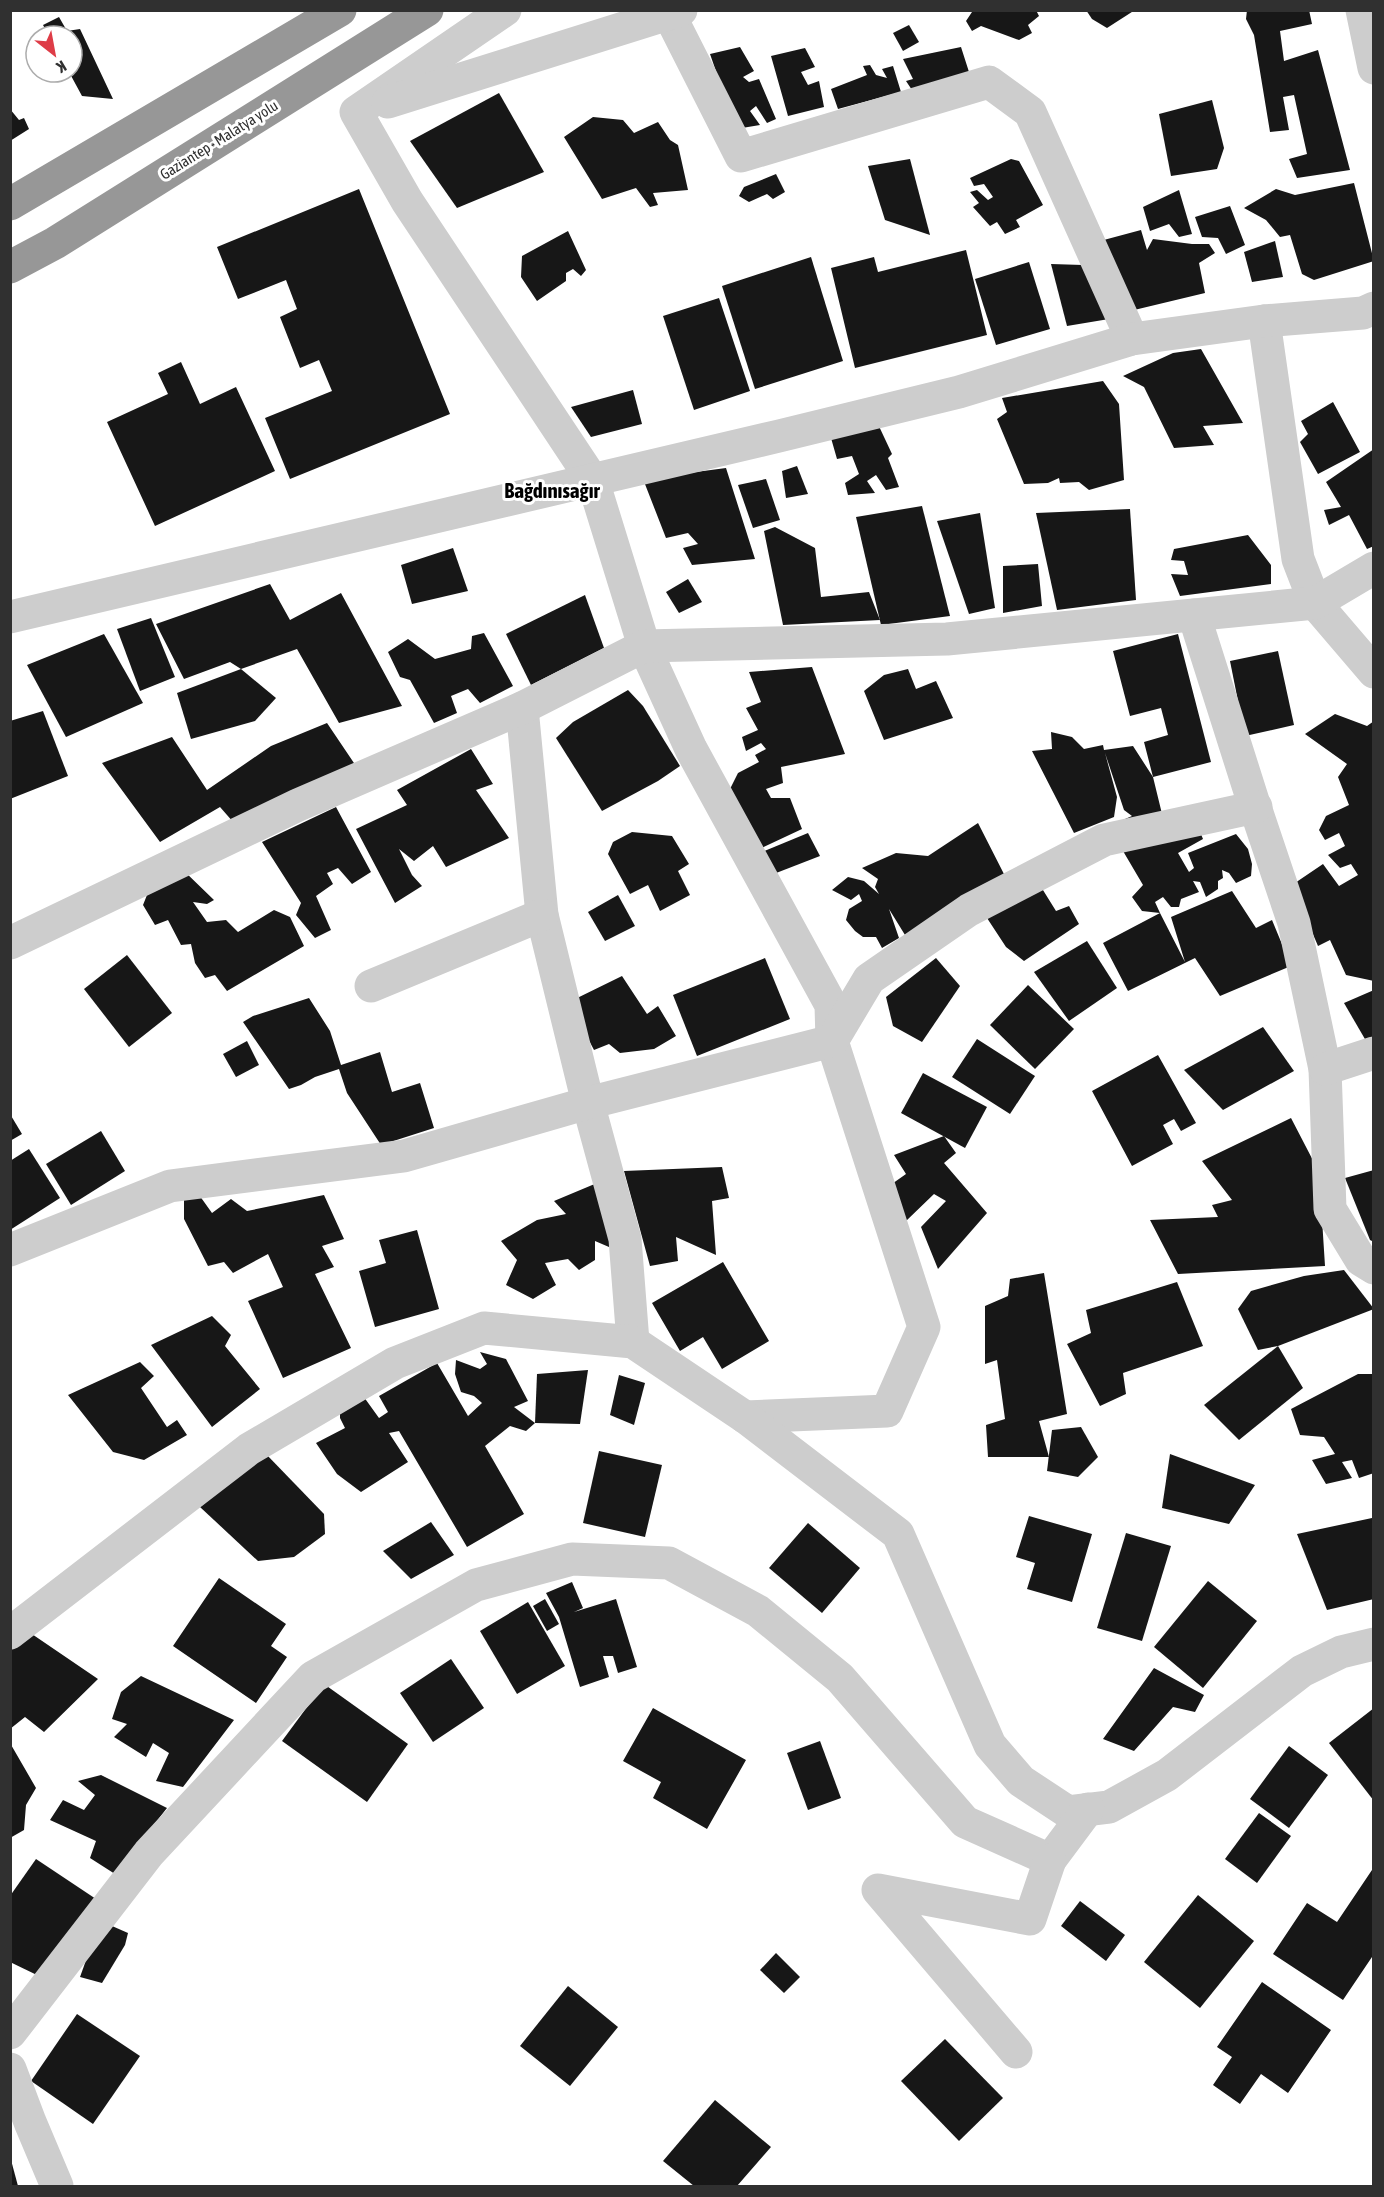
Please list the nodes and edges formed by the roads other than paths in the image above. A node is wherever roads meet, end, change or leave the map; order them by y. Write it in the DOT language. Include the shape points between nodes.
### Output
graph roads {
  1 [pos="340,10"];
  2 [pos="427,10"];
  3 [pos="505,10"];
  4 [pos="1362,10"];
  5 [pos="672,12"];
  6 [pos="1374,68"];
  7 [pos="356,112"];
  8 [pos="10,204"];
  9 [pos="10,267"];
  10 [pos="1374,308"];
  11 [pos="1264,321"];
  12 [pos="1132,339"];
  13 [pos="592,481"];
  14 [pos="1374,568"];
  15 [pos="1315,603"];
  16 [pos="1194,615"];
  17 [pos="10,617"];
  18 [pos="644,646"];
  19 [pos="1374,672"];
  20 [pos="522,708"];
  21 [pos="1256,807"];
  22 [pos="542,915"];
  23 [pos="10,943"];
  24 [pos="371,986"];
  25 [pos="832,1041"];
  26 [pos="1374,1053"];
  27 [pos="1325,1069"];
  28 [pos="588,1103"];
  29 [pos="10,1250"];
  30 [pos="1374,1268"];
  31 [pos="633,1342"];
  32 [pos="745,1417"];
  33 [pos="10,1633"];
  34 [pos="1374,1644"];
  35 [pos="1088,1809"];
  36 [pos="1050,1860"];
  37 [pos="10,2033"];
  38 [pos="1016,2052"];
  39 [pos="10,2068"];
  40 [pos="57,2187"];
  1 -- 8 [label="highway"];
  2 -- 9 [label="highway, Gaziantep - Malatya yolu"];
  3 -- 7 [label="street"];
  4 -- 6 [label="street"];
  5 -- 7 [label="street"];
  5 -- 12 [label="street" via="741,156 989,82 1030,112"];
  7 -- 13 [label="street" via="407,201"];
  10 -- 11 [label="street" via="1363,313"];
  11 -- 12 [label="street"];
  11 -- 15 [label="street" via="1298,559"];
  12 -- 13 [label="street" via="959,392"];
  13 -- 17 [label="street"];
  13 -- 18 [label="street"];
  14 -- 15 [label="street"];
  15 -- 16 [label="street"];
  15 -- 19 [label="street"];
  16 -- 18 [label="street" via="947,639"];
  16 -- 21 [label="street"];
  18 -- 20 [label="street"];
  18 -- 25 [label="street" via="691,749 831,1005"];
  20 -- 22 [label="street"];
  20 -- 23 [label="street" via="298,805"];
  21 -- 25 [label="street" via="1104,840 969,910 869,979"];
  21 -- 27 [label="street" via="1294,922"];
  22 -- 24 [label="street"];
  22 -- 28 [label="street"];
  25 -- 28 [label="street"];
  25 -- 32 [label="street" via="924,1327 887,1411"];
  26 -- 27 [label="street"];
  27 -- 30 [label="street" via="1330,1209 1360,1260"];
  28 -- 29 [label="street" via="404,1156 170,1186"];
  28 -- 31 [label="street" via="625,1239"];
  31 -- 32 [label="street"];
  31 -- 33 [label="street" via="484,1328 395,1364 249,1449"];
  32 -- 35 [label="street" via="898,1534 990,1745 1021,1781 1068,1812"];
  34 -- 35 [label="street" via="1341,1652 1302,1671 1167,1775 1109,1807"];
  35 -- 36 [label="street"];
  36 -- 37 [label="street" via="965,1822 840,1678 758,1611 669,1563 573,1559 476,1585 313,1677 149,1853"];
  36 -- 38 [label="street" via="1030,1919 878,1890"];
  39 -- 40 [label="street"];
}
